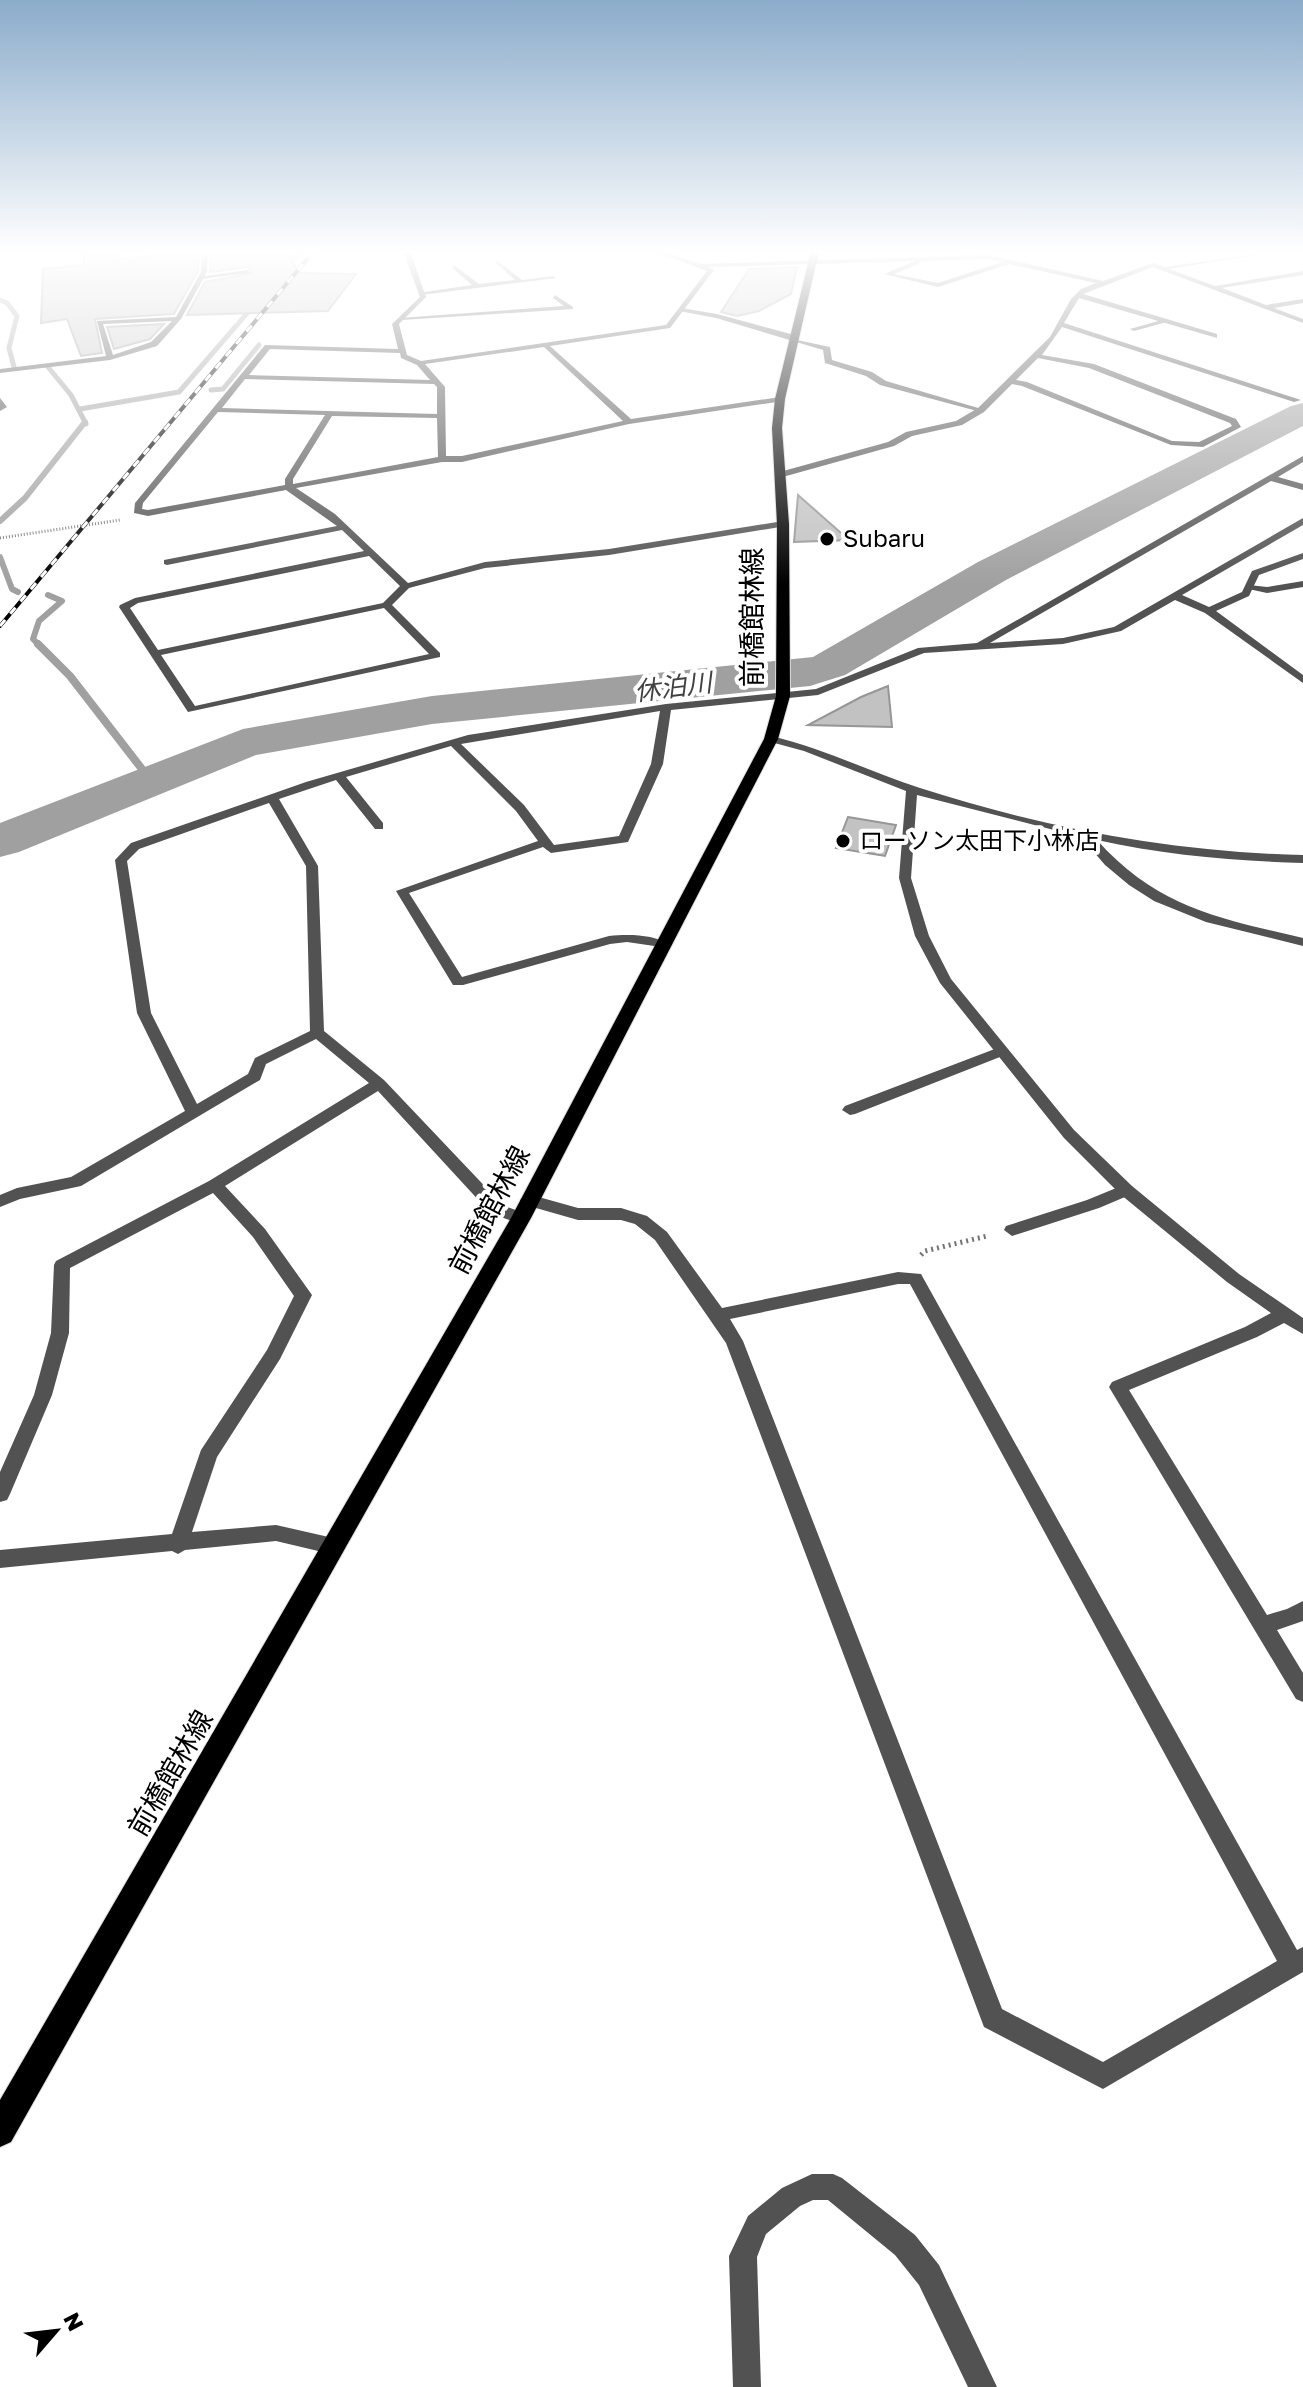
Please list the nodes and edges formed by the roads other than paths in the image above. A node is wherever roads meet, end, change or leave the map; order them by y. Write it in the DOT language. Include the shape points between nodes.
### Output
graph roads {
  1 [pos="73,362"];
  2 [pos="255,362"];
  3 [pos="425,362"];
  4 [pos="564,362"];
  5 [pos="789,362"];
  6 [pos="832,362"];
  7 [pos="1031,362"];
  8 [pos="1068,362"];
  9 [pos="1180,362"];
  10 [pos="420,363"];
  11 [pos="0,371"];
  12 [pos="243,377"];
  13 [pos="438,382"];
  14 [pos="1011,382"];
  15 [pos="780,399"];
  16 [pos="0,400"];
  17 [pos="1297,400"];
  18 [pos="0,409"];
  19 [pos="214,410"];
  20 [pos="981,410"];
  21 [pos="330,413"];
  22 [pos="440,416"];
  23 [pos="629,422"];
  24 [pos="442,459"];
  25 [pos="1303,459"];
  26 [pos="779,475"];
  27 [pos="1271,478"];
  28 [pos="1303,487"];
  29 [pos="289,488"];
  30 [pos="1303,521"];
  31 [pos="783,524"];
  32 [pos="343,527"];
  33 [pos="368,553"];
  34 [pos="1303,556"];
  35 [pos="167,562"];
  36 [pos="1303,584"];
  37 [pos="406,586"];
  38 [pos="1249,588"];
  39 [pos="1175,596"];
  40 [pos="386,605"];
  41 [pos="1209,611"];
  42 [pos="977,646"];
  43 [pos="153,654"];
  44 [pos="1303,680"];
  45 [pos="784,686"];
  46 [pos="666,707"];
  47 [pos="771,739"];
  48 [pos="453,742"];
  49 [pos="339,776"];
  50 [pos="912,789"];
  51 [pos="273,799"];
  52 [pos="379,826"];
  53 [pos="1086,836"];
  54 [pos="546,842"];
  55 [pos="1303,859"];
  56 [pos="1303,942"];
  57 [pos="663,945"];
  58 [pos="317,1033"];
  59 [pos="1000,1052"];
  60 [pos="379,1083"];
  61 [pos="850,1110"];
  62 [pos="194,1113"];
  63 [pos="215,1185"];
  64 [pos="1126,1190"];
  65 [pos="0,1201"];
  66 [pos="524,1209"];
  67 [pos="1012,1230"];
  68 [pos="1285,1314"];
  69 [pos="718,1315"];
  70 [pos="1303,1327"];
  71 [pos="0,1494"];
  72 [pos="178,1545"];
  73 [pos="335,1546"];
  74 [pos="0,1559"];
  75 [pos="1303,1610"];
  76 [pos="1263,1625"];
  77 [pos="1303,1692"];
  78 [pos="1298,1962"];
  79 [pos="0,2131"];
  80 [pos="747,2387"];
  81 [pos="983,2387"];
  1 -- 11 [label="street"];
  2 -- 12 [label="street"];
  3 -- 10 [label="street"];
  4 -- 23 [label="street"];
  5 -- 15 [label="main road, 前橋館林線"];
  6 -- 20 [label="street" via="883,383"];
  7 -- 14 [label="street"];
  8 -- 14 [label="street" via="1100,369 1237,427 1200,445 1171,443"];
  9 -- 17 [label="street"];
  10 -- 13 [label="street"];
  12 -- 13 [label="street"];
  12 -- 19 [label="street"];
  13 -- 22 [label="street"];
  14 -- 20 [label="street"];
  15 -- 23 [label="street"];
  15 -- 26 [label="main road, 前橋館林線"];
  16 -- 18 [label="street"];
  19 -- 21 [label="street"];
  19 -- 29 [label="street" via="137,511"];
  20 -- 26 [label="street" via="959,423"];
  21 -- 22 [label="street"];
  21 -- 29 [label="street" via="289,479"];
  22 -- 24 [label="street"];
  23 -- 24 [label="street"];
  24 -- 29 [label="street"];
  25 -- 27 [label="street"];
  26 -- 31 [label="main road, 前橋館林線"];
  27 -- 28 [label="street"];
  27 -- 42 [label="street"];
  29 -- 32 [label="street"];
  30 -- 39 [label="street"];
  31 -- 37 [label="street" via="609,552 485,565"];
  31 -- 45 [label="main road, 前橋館林線"];
  32 -- 33 [label="street"];
  32 -- 35 [label="street"];
  33 -- 37 [label="street"];
  33 -- 43 [label="street" via="126,603"];
  34 -- 38 [label="street" via="1255,573"];
  36 -- 38 [label="street"];
  37 -- 40 [label="street"];
  38 -- 41 [label="street"];
  39 -- 41 [label="street"];
  39 -- 42 [label="street" via="1117,629 1063,641"];
  40 -- 43 [label="street"];
  40 -- 43 [label="street" via="436,655 192,710"];
  41 -- 44 [label="street"];
  42 -- 45 [label="street" via="922,650 818,692"];
  45 -- 46 [label="street"];
  45 -- 47 [label="main road, 前橋館林線"];
  46 -- 48 [label="street"];
  46 -- 54 [label="street" via="657,764 624,839 551,849"];
  47 -- 50 [label="street"];
  47 -- 57 [label="main road, 前橋館林線"];
  48 -- 49 [label="street"];
  48 -- 54 [label="street" via="520,808"];
  49 -- 51 [label="street"];
  49 -- 52 [label="street"];
  50 -- 53 [label="street"];
  50 -- 59 [label="street" via="905,878 922,936 945,980"];
  51 -- 58 [label="street" via="312,866"];
  51 -- 62 [label="street" via="135,846 121,860 144,1013"];
  53 -- 55 [label="street" via="1169,850"];
  53 -- 56 [label="street" via="1122,875 1182,912"];
  54 -- 57 [label="street" via="402,891 458,982 609,940"];
  57 -- 66 [label="main road, 前橋館林線"];
  58 -- 60 [label="street"];
  58 -- 62 [label="street" via="260,1061 255,1077"];
  59 -- 61 [label="street"];
  59 -- 64 [label="street" via="1069,1134"];
  60 -- 63 [label="street"];
  60 -- 66 [label="street" via="489,1201 501,1211"];
  62 -- 65 [label="street" via="75,1182"];
  63 -- 71 [label="street" via="62,1265 60,1333 43,1395"];
  63 -- 72 [label="street" via="259,1233 303,1295 274,1354 208,1455"];
  64 -- 67 [label="street"];
  64 -- 68 [label="street"];
  66 -- 69 [label="street" via="621,1214 641,1220 661,1236"];
  66 -- 73 [label="main road, 前橋館林線"];
  68 -- 70 [label="street"];
  68 -- 76 [label="street" via="1118,1387"];
  69 -- 78 [label="street" via="915,1278"];
  69 -- 78 [label="street" via="734,1341 993,2018 1103,2076"];
  72 -- 73 [label="street" via="276,1533"];
  72 -- 74 [label="street"];
  73 -- 79 [label="main road, 前橋館林線"];
  75 -- 76 [label="street"];
  76 -- 77 [label="street"];
  80 -- 81 [label="street" via="743,2256 757,2225 791,2197 812,2187 833,2187 905,2245 929,2275"];
}
